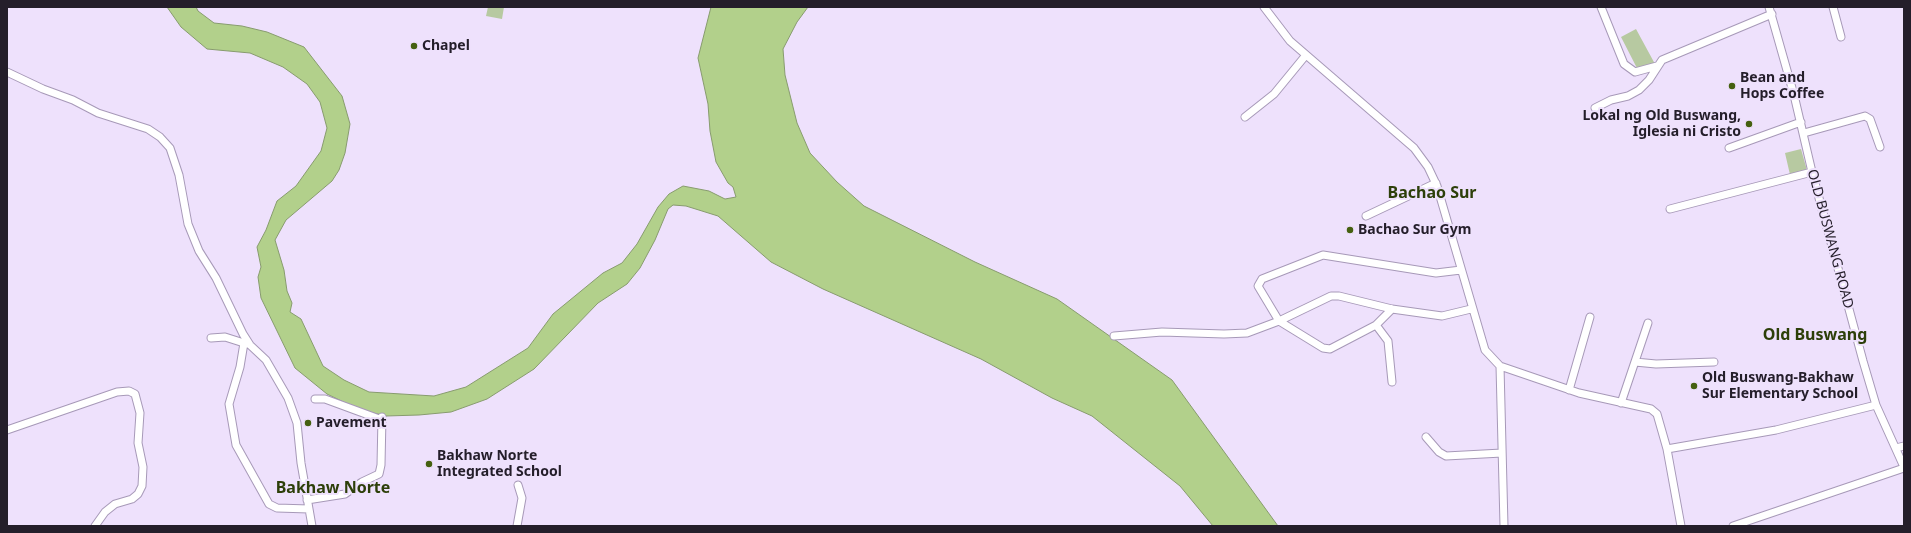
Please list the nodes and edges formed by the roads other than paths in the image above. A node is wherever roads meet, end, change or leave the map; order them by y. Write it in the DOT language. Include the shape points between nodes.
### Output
graph roads {
  1 [pos="1264,7"];
  2 [pos="1601,7"];
  3 [pos="1833,7"];
  4 [pos="1770,11"];
  5 [pos="1841,37"];
  6 [pos="1306,55"];
  7 [pos="1657,66"];
  8 [pos="7,72"];
  9 [pos="1595,108"];
  10 [pos="1246,117"];
  11 [pos="1801,122"];
  12 [pos="1804,133"];
  13 [pos="1880,147"];
  14 [pos="1729,148"];
  15 [pos="1812,172"];
  16 [pos="1436,183"];
  17 [pos="1670,209"];
  18 [pos="1366,216"];
  19 [pos="1461,270"];
  20 [pos="1392,309"];
  21 [pos="1471,309"];
  22 [pos="1590,317"];
  23 [pos="1279,321"];
  24 [pos="1648,323"];
  25 [pos="1376,325"];
  26 [pos="1114,336"];
  27 [pos="210,338"];
  28 [pos="247,344"];
  29 [pos="1635,362"];
  30 [pos="1714,362"];
  31 [pos="1500,366"];
  32 [pos="1392,382"];
  33 [pos="1569,390"];
  34 [pos="315,399"];
  35 [pos="1620,402"];
  36 [pos="1876,405"];
  37 [pos="7,430"];
  38 [pos="1426,437"];
  39 [pos="1904,446"];
  40 [pos="1896,448"];
  41 [pos="1667,449"];
  42 [pos="1502,453"];
  43 [pos="1904,468"];
  44 [pos="518,485"];
  45 [pos="308,500"];
  46 [pos="309,509"];
  47 [pos="95,526"];
  48 [pos="312,526"];
  49 [pos="518,526"];
  50 [pos="1504,526"];
  51 [pos="1681,526"];
  52 [pos="1733,526"];
  1 -- 6 [label="street" via="1290,42"];
  2 -- 7 [label="street" via="1624,64 1635,72"];
  3 -- 5 [label="street"];
  4 -- 7 [label="street" via="1662,60"];
  4 -- 11 [label="street, OLD BUSWANG ROAD"];
  6 -- 10 [label="street" via="1274,94"];
  6 -- 16 [label="street" via="1414,148"];
  7 -- 9 [label="street" via="1639,90"];
  8 -- 28 [label="street" via="98,113 148,129 170,148 179,175 188,224 199,251 216,278"];
  11 -- 12 [label="street, OLD BUSWANG ROAD"];
  11 -- 14 [label="street"];
  12 -- 13 [label="street" via="1865,116 1870,119"];
  12 -- 15 [label="street, OLD BUSWANG ROAD"];
  15 -- 17 [label="street"];
  15 -- 36 [label="street, OLD BUSWANG ROAD"];
  16 -- 18 [label="street"];
  16 -- 19 [label="street"];
  19 -- 21 [label="street"];
  19 -- 23 [label="street" via="1436,273 1323,255 1259,282 1258,286"];
  20 -- 21 [label="street" via="1442,316"];
  20 -- 23 [label="street" via="1331,296"];
  20 -- 25 [label="street"];
  21 -- 31 [label="street" via="1484,350"];
  22 -- 33 [label="street"];
  23 -- 25 [label="street" via="1323,348 1330,349"];
  23 -- 26 [label="street" via="1247,333 1162,332"];
  24 -- 29 [label="street"];
  25 -- 32 [label="street" via="1388,341"];
  27 -- 28 [label="street" via="225,338"];
  28 -- 45 [label="street" via="270,367 288,398 298,423 301,463"];
  28 -- 46 [label="street" via="229,404 236,445 269,504 277,508"];
  29 -- 30 [label="street"];
  29 -- 35 [label="street"];
  31 -- 33 [label="street"];
  31 -- 42 [label="street"];
  33 -- 35 [label="street"];
  34 -- 45 [label="street" via="325,399 382,418 381,465 379,474 345,494"];
  35 -- 41 [label="street" via="1657,414"];
  36 -- 40 [label="street, OLD BUSWANG ROAD"];
  36 -- 41 [label="street" via="1776,430"];
  37 -- 47 [label="street" via="118,392 129,391 135,394 140,413 138,443 143,467 142,486 132,499 115,504 105,512"];
  38 -- 42 [label="street" via="1446,456"];
  39 -- 40 [label="street"];
  40 -- 43 [label="street, OLD BUSWANG ROAD"];
  41 -- 51 [label="street"];
  42 -- 50 [label="street"];
  43 -- 52 [label="street"];
  44 -- 49 [label="street" via="522,498"];
  45 -- 46 [label="street"];
  46 -- 48 [label="street"];
}
